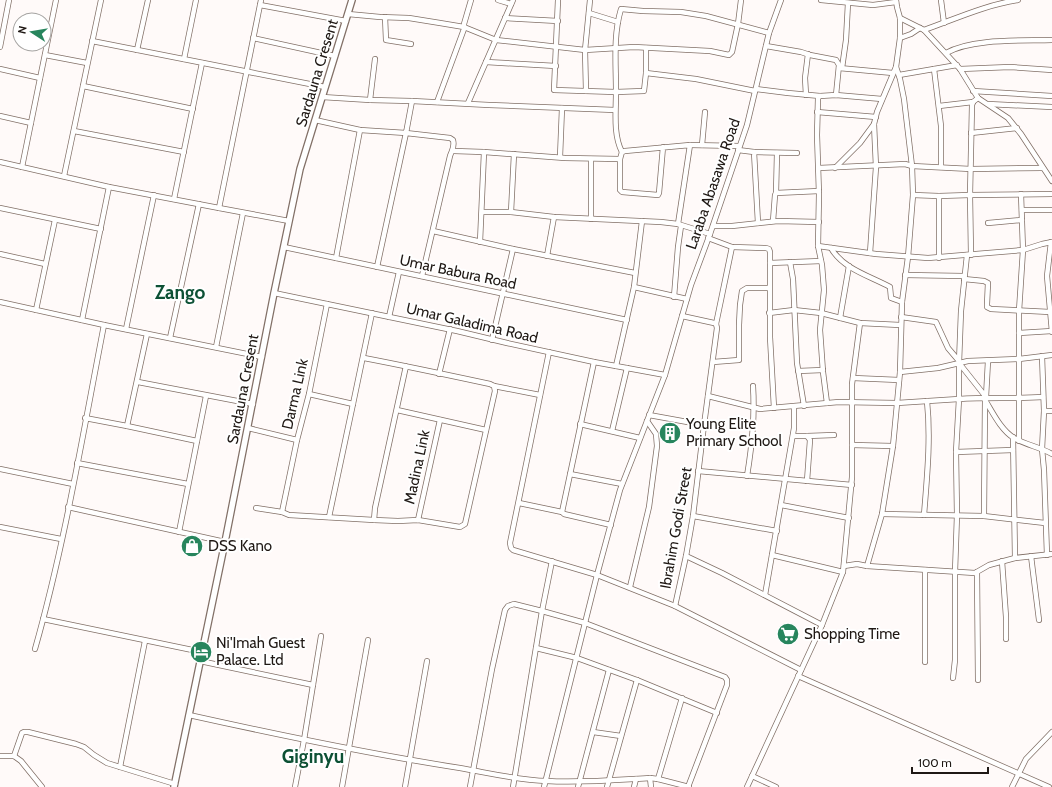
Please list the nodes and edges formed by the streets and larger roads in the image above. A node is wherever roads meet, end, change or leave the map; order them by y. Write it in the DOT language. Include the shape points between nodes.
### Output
graph roads {
  1 [pos="9,0"];
  2 [pos="56,0"];
  3 [pos="101,0"];
  4 [pos="148,0"];
  5 [pos="196,0"];
  6 [pos="352,0"];
  7 [pos="471,0"];
  8 [pos="498,0"];
  9 [pos="558,0"];
  10 [pos="590,0"];
  11 [pos="741,0"];
  12 [pos="781,0"];
  13 [pos="821,0"];
  14 [pos="941,0"];
  15 [pos="1018,0"];
  16 [pos="896,1"];
  17 [pos="512,2"];
  18 [pos="260,3"];
  19 [pos="848,3"];
  20 [pos="589,13"];
  21 [pos="348,14"];
  22 [pos="384,17"];
  23 [pos="505,18"];
  24 [pos="900,18"];
  25 [pos="346,21"];
  26 [pos="558,21"];
  27 [pos="618,22"];
  28 [pos="944,23"];
  29 [pos="738,24"];
  30 [pos="464,27"];
  31 [pos="922,29"];
  32 [pos="770,33"];
  33 [pos="253,38"];
  34 [pos="900,38"];
  35 [pos="496,40"];
  36 [pos="1052,40"];
  37 [pos="92,41"];
  38 [pos="411,44"];
  39 [pos="766,46"];
  40 [pos="0,47"];
  41 [pos="557,47"];
  42 [pos="646,48"];
  43 [pos="615,49"];
  44 [pos="137,50"];
  45 [pos="585,50"];
  46 [pos="946,53"];
  47 [pos="45,54"];
  48 [pos="808,54"];
  49 [pos="334,56"];
  50 [pos="184,59"];
  51 [pos="375,59"];
  52 [pos="486,62"];
  53 [pos="87,63"];
  54 [pos="202,63"];
  55 [pos="556,66"];
  56 [pos="896,67"];
  57 [pos="958,67"];
  58 [pos="841,68"];
  59 [pos="0,69"];
  60 [pos="934,69"];
  61 [pos="1052,70"];
  62 [pos="246,71"];
  63 [pos="646,73"];
  64 [pos="893,73"];
  65 [pos="899,75"];
  66 [pos="40,78"];
  67 [pos="83,86"];
  68 [pos="325,87"];
  69 [pos="756,90"];
  70 [pos="586,91"];
  71 [pos="973,91"];
  72 [pos="616,92"];
  73 [pos="806,95"];
  74 [pos="836,95"];
  75 [pos="820,96"];
  76 [pos="1052,96"];
  77 [pos="322,97"];
  78 [pos="978,98"];
  79 [pos="882,99"];
  80 [pos="370,100"];
  81 [pos="412,100"];
  82 [pos="437,102"];
  83 [pos="973,102"];
  84 [pos="468,103"];
  85 [pos="987,104"];
  86 [pos="939,106"];
  87 [pos="1052,107"];
  88 [pos="562,108"];
  89 [pos="192,109"];
  90 [pos="615,110"];
  91 [pos="705,112"];
  92 [pos="817,112"];
  93 [pos="0,116"];
  94 [pos="876,117"];
  95 [pos="315,120"];
  96 [pos="31,123"];
  97 [pos="874,124"];
  98 [pos="1017,128"];
  99 [pos="74,130"];
  100 [pos="360,130"];
  101 [pos="406,133"];
  102 [pos="971,133"];
  103 [pos="690,145"];
  104 [pos="702,145"];
  105 [pos="663,147"];
  106 [pos="738,148"];
  107 [pos="454,151"];
  108 [pos="184,152"];
  109 [pos="484,152"];
  110 [pos="622,152"];
  111 [pos="754,152"];
  112 [pos="777,153"];
  113 [pos="797,153"];
  114 [pos="514,154"];
  115 [pos="560,157"];
  116 [pos="591,159"];
  117 [pos="620,159"];
  118 [pos="0,162"];
  119 [pos="876,166"];
  120 [pos="912,166"];
  121 [pos="22,167"];
  122 [pos="941,167"];
  123 [pos="819,168"];
  124 [pos="835,168"];
  125 [pos="1042,168"];
  126 [pos="971,169"];
  127 [pos="64,176"];
  128 [pos="1052,181"];
  129 [pos="109,186"];
  130 [pos="819,191"];
  131 [pos="776,193"];
  132 [pos="1021,194"];
  133 [pos="1052,194"];
  134 [pos="154,195"];
  135 [pos="913,195"];
  136 [pos="970,195"];
  137 [pos="939,196"];
  138 [pos="174,199"];
  139 [pos="199,204"];
  140 [pos="0,208"];
  141 [pos="218,208"];
  142 [pos="1022,210"];
  143 [pos="1052,210"];
  144 [pos="482,212"];
  145 [pos="510,212"];
  146 [pos="244,213"];
  147 [pos="554,217"];
  148 [pos="591,219"];
  149 [pos="55,220"];
  150 [pos="1022,220"];
  151 [pos="289,221"];
  152 [pos="642,221"];
  153 [pos="773,221"];
  154 [pos="819,222"];
  155 [pos="758,223"];
  156 [pos="988,223"];
  157 [pos="680,225"];
  158 [pos="713,226"];
  159 [pos="101,229"];
  160 [pos="433,231"];
  161 [pos="709,236"];
  162 [pos="480,242"];
  163 [pos="1052,242"];
  164 [pos="818,246"];
  165 [pos="284,247"];
  166 [pos="732,247"];
  167 [pos="831,248"];
  168 [pos="513,249"];
  169 [pos="1023,250"];
  170 [pos="870,253"];
  171 [pos="0,254"];
  172 [pos="969,255"];
  173 [pos="547,256"];
  174 [pos="908,257"];
  175 [pos="336,258"];
  176 [pos="939,258"];
  177 [pos="821,261"];
  178 [pos="790,262"];
  179 [pos="770,263"];
  180 [pos="45,264"];
  181 [pos="849,266"];
  182 [pos="1050,266"];
  183 [pos="377,267"];
  184 [pos="399,272"];
  185 [pos="635,273"];
  186 [pos="905,275"];
  187 [pos="422,276"];
  188 [pos="964,278"];
  189 [pos="634,287"];
  190 [pos="769,288"];
  191 [pos="274,293"];
  192 [pos="503,293"];
  193 [pos="674,296"];
  194 [pos="1050,299"];
  195 [pos="687,300"];
  196 [pos="1,302"];
  197 [pos="902,302"];
  198 [pos="327,304"];
  199 [pos="0,308"];
  200 [pos="36,310"];
  201 [pos="794,310"];
  202 [pos="1019,311"];
  203 [pos="1050,312"];
  204 [pos="372,313"];
  205 [pos="769,313"];
  206 [pos="821,313"];
  207 [pos="682,316"];
  208 [pos="901,316"];
  209 [pos="389,317"];
  210 [pos="840,318"];
  211 [pos="82,320"];
  212 [pos="627,320"];
  213 [pos="860,323"];
  214 [pos="716,324"];
  215 [pos="104,325"];
  216 [pos="900,325"];
  217 [pos="126,329"];
  218 [pos="450,329"];
  219 [pos="1052,332"];
  220 [pos="1019,333"];
  221 [pos="148,334"];
  222 [pos="170,338"];
  223 [pos="492,340"];
  224 [pos="216,347"];
  225 [pos="549,352"];
  226 [pos="1052,354"];
  227 [pos="262,356"];
  228 [pos="1042,356"];
  229 [pos="364,358"];
  230 [pos="1019,359"];
  231 [pos="988,361"];
  232 [pos="594,362"];
  233 [pos="713,362"];
  234 [pos="959,362"];
  235 [pos="406,366"];
  236 [pos="616,366"];
  237 [pos="627,368"];
  238 [pos="823,370"];
  239 [pos="798,371"];
  240 [pos="900,372"];
  241 [pos="438,374"];
  242 [pos="665,374"];
  243 [pos="853,378"];
  244 [pos="899,380"];
  245 [pos="138,382"];
  246 [pos="494,386"];
  247 [pos="753,386"];
  248 [pos="309,394"];
  249 [pos="540,395"];
  250 [pos="206,396"];
  251 [pos="708,396"];
  252 [pos="1043,397"];
  253 [pos="986,398"];
  254 [pos="1019,398"];
  255 [pos="959,399"];
  256 [pos="927,401"];
  257 [pos="851,402"];
  258 [pos="827,403"];
  259 [pos="896,403"];
  260 [pos="253,404"];
  261 [pos="353,404"];
  262 [pos="804,406"];
  263 [pos="794,407"];
  264 [pos="754,408"];
  265 [pos="774,408"];
  266 [pos="397,410"];
  267 [pos="1044,410"];
  268 [pos="1052,411"];
  269 [pos="650,415"];
  270 [pos="85,418"];
  271 [pos="440,420"];
  272 [pos="647,421"];
  273 [pos="580,424"];
  274 [pos="704,425"];
  275 [pos="127,426"];
  276 [pos="248,428"];
  277 [pos="486,430"];
  278 [pos="612,431"];
  279 [pos="834,435"];
  280 [pos="793,436"];
  281 [pos="807,436"];
  282 [pos="1012,437"];
  283 [pos="640,438"];
  284 [pos="297,440"];
  285 [pos="1019,440"];
  286 [pos="197,441"];
  287 [pos="852,445"];
  288 [pos="893,446"];
  289 [pos="1042,449"];
  290 [pos="1013,450"];
  291 [pos="986,451"];
  292 [pos="956,452"];
  293 [pos="1052,454"];
  294 [pos="77,463"];
  295 [pos="0,469"];
  296 [pos="698,471"];
  297 [pos="570,474"];
  298 [pos="747,476"];
  299 [pos="785,479"];
  300 [pos="807,481"];
  301 [pos="73,484"];
  302 [pos="188,484"];
  303 [pos="622,484"];
  304 [pos="852,485"];
  305 [pos="519,503"];
  306 [pos="781,505"];
  307 [pos="68,507"];
  308 [pos="256,508"];
  309 [pos="282,512"];
  310 [pos="562,512"];
  311 [pos="882,514"];
  312 [pos="924,515"];
  313 [pos="957,515"];
  314 [pos="693,516"];
  315 [pos="984,516"];
  316 [pos="329,517"];
  317 [pos="849,518"];
  318 [pos="374,520"];
  319 [pos="418,520"];
  320 [pos="1014,520"];
  321 [pos="1045,523"];
  322 [pos="611,525"];
  323 [pos="0,527"];
  324 [pos="777,531"];
  325 [pos="179,532"];
  326 [pos="61,539"];
  327 [pos="226,542"];
  328 [pos="1049,554"];
  329 [pos="772,555"];
  330 [pos="686,556"];
  331 [pos="1031,556"];
  332 [pos="1015,558"];
  333 [pos="552,561"];
  334 [pos="1002,561"];
  335 [pos="844,566"];
  336 [pos="867,566"];
  337 [pos="925,570"];
  338 [pos="844,572"];
  339 [pos="955,572"];
  340 [pos="977,572"];
  341 [pos="597,575"];
  342 [pos="630,587"];
  343 [pos="765,595"];
  344 [pos="675,606"];
  345 [pos="542,610"];
  346 [pos="43,619"];
  347 [pos="1039,620"];
  348 [pos="585,623"];
  349 [pos="822,625"];
  350 [pos="321,636"];
  351 [pos="368,640"];
  352 [pos="1006,640"];
  353 [pos="145,641"];
  354 [pos="536,648"];
  355 [pos="34,649"];
  356 [pos="202,652"];
  357 [pos="577,658"];
  358 [pos="200,661"];
  359 [pos="427,661"];
  360 [pos="925,662"];
  361 [pos="609,670"];
  362 [pos="801,670"];
  363 [pos="798,676"];
  364 [pos="953,678"];
  365 [pos="637,680"];
  366 [pos="978,680"];
  367 [pos="313,684"];
  368 [pos="682,698"];
  369 [pos="717,712"];
  370 [pos="189,715"];
  371 [pos="593,732"];
  372 [pos="1052,732"];
  373 [pos="621,736"];
  374 [pos="304,740"];
  375 [pos="350,749"];
  376 [pos="0,756"];
  377 [pos="14,756"];
  378 [pos="410,761"];
  379 [pos="120,767"];
  380 [pos="473,770"];
  381 [pos="1018,774"];
  382 [pos="752,776"];
  383 [pos="514,778"];
  384 [pos="650,778"];
  385 [pos="636,779"];
  386 [pos="658,779"];
  387 [pos="609,781"];
  388 [pos="546,782"];
  389 [pos="579,784"];
  390 [pos="174,785"];
  391 [pos="42,787"];
  392 [pos="295,787"];
  393 [pos="342,787"];
  394 [pos="406,787"];
  395 [pos="470,787"];
  396 [pos="513,787"];
  397 [pos="544,787"];
  398 [pos="607,787"];
  399 [pos="634,787"];
  400 [pos="651,787"];
  401 [pos="689,787"];
  402 [pos="746,787"];
  403 [pos="776,787"];
  404 [pos="1012,787"];
  405 [pos="1048,787"];
  1 -- 40 [label="street"];
  2 -- 47 [label="street"];
  3 -- 37 [label="street"];
  4 -- 44 [label="street"];
  5 -- 50 [label="street"];
  6 -- 21 [label="street, Sardauna Cresent"];
  7 -- 30 [label="street"];
  8 -- 17 [label="street"];
  9 -- 26 [label="street"];
  10 -- 20 [label="street"];
  11 -- 29 [label="street"];
  12 -- 32 [label="street, Laraba Abasawa Road"];
  13 -- 19 [label="street"];
  14 -- 28 [label="street"];
  15 -- 28 [label="street" via="981,8"];
  16 -- 19 [label="street" via="873,6"];
  16 -- 24 [label="street"];
  17 -- 23 [label="street"];
  18 -- 25 [label="street"];
  18 -- 33 [label="street"];
  19 -- 58 [label="street"];
  20 -- 27 [label="street"];
  20 -- 45 [label="street"];
  21 -- 22 [label="street"];
  21 -- 25 [label="street, Sardauna Cresent"];
  22 -- 30 [label="street" via="410,18"];
  22 -- 38 [label="street" via="386,40"];
  23 -- 26 [label="street"];
  23 -- 35 [label="street"];
  24 -- 31 [label="street"];
  24 -- 34 [label="street"];
  25 -- 49 [label="street, Sardauna Cresent"];
  26 -- 41 [label="street"];
  27 -- 29 [label="street" via="622,8 681,12"];
  27 -- 43 [label="street"];
  28 -- 31 [label="street"];
  29 -- 32 [label="street"];
  29 -- 42 [label="street" via="730,54"];
  30 -- 35 [label="street"];
  30 -- 82 [label="street"];
  31 -- 34 [label="street"];
  31 -- 46 [label="street"];
  32 -- 39 [label="street, Laraba Abasawa Road"];
  33 -- 49 [label="street"];
  33 -- 62 [label="street"];
  34 -- 56 [label="street"];
  35 -- 41 [label="street"];
  35 -- 52 [label="street"];
  36 -- 46 [label="street" via="986,42 961,46"];
  37 -- 44 [label="street"];
  37 -- 53 [label="street"];
  39 -- 48 [label="street"];
  39 -- 69 [label="street, Laraba Abasawa Road"];
  41 -- 45 [label="street"];
  41 -- 55 [label="street"];
  42 -- 43 [label="street"];
  42 -- 63 [label="street"];
  43 -- 45 [label="street"];
  43 -- 72 [label="street"];
  44 -- 50 [label="street"];
  45 -- 70 [label="street"];
  46 -- 57 [label="street"];
  47 -- 53 [label="street"];
  47 -- 66 [label="street"];
  48 -- 58 [label="street" via="836,60"];
  48 -- 73 [label="street"];
  49 -- 68 [label="street, Sardauna Cresent"];
  50 -- 54 [label="street"];
  51 -- 80 [label="street"];
  52 -- 55 [label="street"];
  52 -- 84 [label="street"];
  53 -- 67 [label="street"];
  54 -- 62 [label="street"];
  54 -- 89 [label="street"];
  55 -- 70 [label="street" via="554,90"];
  56 -- 64 [label="street"];
  56 -- 65 [label="street"];
  57 -- 60 [label="street"];
  57 -- 61 [label="street"];
  57 -- 71 [label="street"];
  58 -- 64 [label="street"];
  58 -- 74 [label="street"];
  59 -- 66 [label="street"];
  60 -- 65 [label="street"];
  60 -- 86 [label="street"];
  62 -- 68 [label="street"];
  62 -- 141 [label="street"];
  63 -- 69 [label="street"];
  63 -- 72 [label="street" via="644,91"];
  64 -- 79 [label="street"];
  65 -- 120 [label="street"];
  66 -- 96 [label="street"];
  67 -- 89 [label="street"];
  67 -- 99 [label="street"];
  68 -- 77 [label="street, Sardauna Cresent"];
  69 -- 73 [label="street"];
  69 -- 106 [label="street, Laraba Abasawa Road"];
  70 -- 72 [label="street"];
  71 -- 76 [label="street"];
  71 -- 78 [label="street"];
  72 -- 90 [label="street"];
  73 -- 75 [label="street"];
  74 -- 75 [label="street"];
  74 -- 79 [label="street"];
  75 -- 92 [label="street"];
  77 -- 80 [label="street"];
  77 -- 95 [label="street, Sardauna Cresent"];
  78 -- 83 [label="street"];
  78 -- 85 [label="street"];
  79 -- 94 [label="street"];
  80 -- 81 [label="street"];
  81 -- 82 [label="street"];
  81 -- 101 [label="street"];
  82 -- 84 [label="street"];
  83 -- 86 [label="street"];
  83 -- 102 [label="street"];
  84 -- 88 [label="street"];
  85 -- 87 [label="street"];
  85 -- 98 [label="street" via="1008,118"];
  86 -- 122 [label="street"];
  88 -- 90 [label="street"];
  88 -- 115 [label="street"];
  89 -- 108 [label="street"];
  90 -- 110 [label="street" via="617,140"];
  91 -- 104 [label="street"];
  92 -- 94 [label="street"];
  92 -- 123 [label="street"];
  93 -- 96 [label="street"];
  94 -- 97 [label="street"];
  95 -- 100 [label="street"];
  95 -- 151 [label="street, Sardauna Cresent" via="300,169"];
  96 -- 121 [label="street"];
  97 -- 119 [label="street"];
  97 -- 124 [label="street" via="860,143"];
  98 -- 102 [label="street"];
  98 -- 125 [label="street"];
  99 -- 108 [label="street"];
  99 -- 127 [label="street"];
  100 -- 101 [label="street"];
  100 -- 175 [label="street"];
  101 -- 107 [label="street" via="450,138 454,142"];
  101 -- 183 [label="street"];
  102 -- 126 [label="street"];
  103 -- 104 [label="street"];
  103 -- 105 [label="street"];
  103 -- 157 [label="street"];
  104 -- 106 [label="street"];
  105 -- 110 [label="street"];
  105 -- 117 [label="street" via="659,193 656,196 620,191"];
  106 -- 111 [label="street"];
  106 -- 158 [label="street, Laraba Abasawa Road"];
  107 -- 109 [label="street"];
  107 -- 160 [label="street" via="450,156"];
  108 -- 138 [label="street"];
  109 -- 114 [label="street"];
  109 -- 144 [label="street"];
  110 -- 117 [label="street"];
  111 -- 112 [label="street"];
  111 -- 155 [label="street"];
  112 -- 113 [label="street"];
  112 -- 131 [label="street"];
  114 -- 115 [label="street"];
  114 -- 145 [label="street"];
  115 -- 116 [label="street"];
  116 -- 117 [label="street"];
  116 -- 148 [label="street"];
  118 -- 121 [label="street"];
  119 -- 120 [label="street"];
  119 -- 124 [label="street"];
  119 -- 170 [label="street"];
  120 -- 122 [label="street"];
  120 -- 135 [label="street"];
  121 -- 127 [label="street"];
  122 -- 126 [label="street"];
  123 -- 124 [label="street"];
  123 -- 130 [label="street"];
  125 -- 126 [label="street"];
  125 -- 128 [label="street"];
  126 -- 136 [label="street"];
  127 -- 129 [label="street"];
  129 -- 134 [label="street"];
  129 -- 159 [label="street"];
  130 -- 131 [label="street"];
  130 -- 154 [label="street"];
  131 -- 153 [label="street"];
  132 -- 133 [label="street"];
  132 -- 136 [label="street"];
  132 -- 142 [label="street"];
  134 -- 138 [label="street"];
  134 -- 217 [label="street"];
  135 -- 137 [label="street"];
  135 -- 174 [label="street"];
  136 -- 137 [label="street"];
  136 -- 172 [label="street"];
  137 -- 176 [label="street"];
  138 -- 139 [label="street"];
  139 -- 141 [label="street"];
  139 -- 222 [label="street"];
  140 -- 149 [label="street"];
  141 -- 146 [label="street"];
  142 -- 143 [label="street"];
  142 -- 150 [label="street"];
  144 -- 145 [label="street"];
  144 -- 162 [label="street"];
  145 -- 147 [label="street"];
  146 -- 151 [label="street"];
  146 -- 224 [label="street"];
  147 -- 148 [label="street"];
  147 -- 173 [label="street"];
  148 -- 152 [label="street"];
  149 -- 159 [label="street"];
  149 -- 180 [label="street"];
  150 -- 156 [label="street"];
  150 -- 169 [label="street"];
  151 -- 165 [label="street, Sardauna Cresent"];
  152 -- 157 [label="street"];
  152 -- 185 [label="street"];
  153 -- 154 [label="street"];
  153 -- 155 [label="street"];
  154 -- 164 [label="street"];
  155 -- 158 [label="street"];
  157 -- 161 [label="street"];
  157 -- 193 [label="street"];
  158 -- 161 [label="street, Laraba Abasawa Road"];
  159 -- 211 [label="street"];
  160 -- 162 [label="street"];
  160 -- 187 [label="street"];
  161 -- 166 [label="street"];
  161 -- 195 [label="street, Laraba Abasawa Road"];
  162 -- 168 [label="street"];
  163 -- 169 [label="street"];
  163 -- 182 [label="street"];
  164 -- 167 [label="street"];
  164 -- 177 [label="street"];
  165 -- 175 [label="street, Umar Babura Road"];
  165 -- 191 [label="street, Sardauna Cresent"];
  166 -- 179 [label="street" via="769,250"];
  166 -- 214 [label="street, Ibrahim Godi Street"];
  167 -- 170 [label="street"];
  167 -- 181 [label="street"];
  168 -- 173 [label="street"];
  168 -- 192 [label="street"];
  169 -- 172 [label="street"];
  169 -- 202 [label="street"];
  170 -- 174 [label="street"];
  171 -- 180 [label="street"];
  172 -- 176 [label="street"];
  172 -- 188 [label="street"];
  173 -- 185 [label="street"];
  174 -- 176 [label="street"];
  174 -- 186 [label="street"];
  175 -- 183 [label="street, Umar Babura Road"];
  177 -- 178 [label="street"];
  177 -- 206 [label="street" via="824,290"];
  178 -- 179 [label="street"];
  178 -- 201 [label="street"];
  179 -- 190 [label="street"];
  180 -- 200 [label="street"];
  181 -- 197 [label="street" via="890,287 891,298"];
  181 -- 210 [label="street"];
  182 -- 194 [label="street"];
  183 -- 184 [label="street, Umar Babura Road"];
  184 -- 187 [label="street, Umar Babura Road"];
  184 -- 209 [label="street"];
  185 -- 189 [label="street"];
  186 -- 188 [label="street"];
  186 -- 197 [label="street"];
  187 -- 192 [label="street, Umar Babura Road"];
  188 -- 202 [label="street" via="984,280 988,283 988,308"];
  188 -- 234 [label="street"];
  189 -- 193 [label="street"];
  189 -- 212 [label="street"];
  190 -- 205 [label="street"];
  190 -- 233 [label="street" via="747,288 742,291 738,325 739,360"];
  191 -- 198 [label="street, Umar Galadima Road"];
  191 -- 227 [label="street, Sardauna Cresent"];
  192 -- 212 [label="street, Umar Babura Road"];
  192 -- 223 [label="street"];
  193 -- 195 [label="street"];
  194 -- 203 [label="street"];
  195 -- 207 [label="street, Laraba Abasawa Road"];
  196 -- 199 [label="street"];
  196 -- 200 [label="street"];
  197 -- 208 [label="street"];
  198 -- 204 [label="street, Umar Galadima Road"];
  198 -- 248 [label="street, Darma Link"];
  200 -- 211 [label="street"];
  201 -- 205 [label="street"];
  201 -- 206 [label="street"];
  201 -- 239 [label="street"];
  202 -- 203 [label="street"];
  202 -- 220 [label="street"];
  203 -- 219 [label="street"];
  204 -- 209 [label="street, Umar Galadima Road"];
  204 -- 229 [label="street"];
  205 -- 265 [label="street"];
  206 -- 210 [label="street"];
  206 -- 238 [label="street"];
  207 -- 214 [label="street"];
  207 -- 242 [label="street, Laraba Abasawa Road"];
  208 -- 216 [label="street"];
  208 -- 234 [label="street" via="936,322 948,348"];
  209 -- 218 [label="street, Umar Galadima Road"];
  210 -- 213 [label="street"];
  211 -- 215 [label="street"];
  212 -- 236 [label="street"];
  213 -- 216 [label="street"];
  213 -- 243 [label="street"];
  214 -- 233 [label="street, Ibrahim Godi Street"];
  215 -- 217 [label="street"];
  215 -- 270 [label="street"];
  216 -- 240 [label="street"];
  217 -- 221 [label="street"];
  218 -- 223 [label="street, Umar Galadima Road"];
  218 -- 241 [label="street"];
  219 -- 220 [label="street"];
  220 -- 230 [label="street"];
  221 -- 222 [label="street"];
  221 -- 245 [label="street"];
  222 -- 224 [label="street"];
  223 -- 225 [label="street, Umar Galadima Road"];
  224 -- 227 [label="street"];
  225 -- 232 [label="street, Umar Galadima Road"];
  225 -- 249 [label="street"];
  226 -- 228 [label="street"];
  227 -- 260 [label="street, Sardauna Cresent"];
  228 -- 230 [label="street"];
  228 -- 252 [label="street"];
  229 -- 235 [label="street"];
  229 -- 261 [label="street"];
  230 -- 231 [label="street"];
  230 -- 254 [label="street"];
  231 -- 234 [label="street"];
  231 -- 253 [label="street"];
  232 -- 236 [label="street, Umar Galadima Road"];
  232 -- 273 [label="street"];
  233 -- 251 [label="street, Ibrahim Godi Street"];
  234 -- 240 [label="street" via="938,368"];
  234 -- 253 [label="street"];
  234 -- 255 [label="street"];
  235 -- 241 [label="street"];
  235 -- 266 [label="street"];
  236 -- 237 [label="street, Umar Galadima Road"];
  237 -- 242 [label="street, Umar Galadima Road"];
  237 -- 278 [label="street"];
  238 -- 239 [label="street"];
  238 -- 258 [label="street"];
  239 -- 262 [label="street"];
  240 -- 244 [label="street"];
  241 -- 246 [label="street"];
  242 -- 269 [label="street, Laraba Abasawa Road"];
  243 -- 244 [label="street"];
  243 -- 257 [label="street"];
  244 -- 259 [label="street"];
  245 -- 250 [label="street"];
  245 -- 275 [label="street"];
  246 -- 249 [label="street"];
  246 -- 277 [label="street"];
  247 -- 264 [label="street"];
  248 -- 261 [label="street"];
  248 -- 284 [label="street, Darma Link"];
  249 -- 305 [label="street"];
  250 -- 260 [label="street"];
  250 -- 286 [label="street"];
  251 -- 264 [label="street"];
  251 -- 274 [label="street, Ibrahim Godi Street"];
  252 -- 254 [label="street"];
  252 -- 267 [label="street"];
  253 -- 254 [label="street"];
  253 -- 255 [label="street"];
  253 -- 282 [label="street"];
  253 -- 291 [label="street"];
  254 -- 285 [label="street"];
  255 -- 256 [label="street"];
  255 -- 292 [label="street"];
  256 -- 259 [label="street"];
  256 -- 312 [label="street" via="929,448"];
  257 -- 258 [label="street"];
  257 -- 259 [label="street"];
  257 -- 287 [label="street"];
  258 -- 262 [label="street"];
  259 -- 288 [label="street"];
  260 -- 276 [label="street, Sardauna Cresent"];
  261 -- 316 [label="street"];
  262 -- 263 [label="street"];
  263 -- 265 [label="street"];
  263 -- 280 [label="street"];
  264 -- 265 [label="street"];
  264 -- 298 [label="street" via="752,447"];
  266 -- 271 [label="street"];
  266 -- 318 [label="street"];
  267 -- 268 [label="street"];
  267 -- 289 [label="street"];
  269 -- 272 [label="street, Laraba Abasawa Road"];
  269 -- 274 [label="street"];
  270 -- 275 [label="street"];
  270 -- 294 [label="street"];
  271 -- 277 [label="street"];
  271 -- 319 [label="street, Madina Link"];
  272 -- 283 [label="street, Laraba Abasawa Road"];
  272 -- 342 [label="street" via="654,428 657,446 649,507"];
  273 -- 278 [label="street"];
  273 -- 297 [label="street"];
  274 -- 296 [label="street, Ibrahim Godi Street"];
  275 -- 286 [label="street"];
  276 -- 284 [label="street, Darma Link"];
  276 -- 327 [label="street, Sardauna Cresent"];
  277 -- 319 [label="street" via="465,524 460,527"];
  278 -- 283 [label="street"];
  279 -- 281 [label="street"];
  280 -- 281 [label="street"];
  280 -- 299 [label="street"];
  281 -- 300 [label="street" via="810,440"];
  282 -- 285 [label="street"];
  282 -- 290 [label="street"];
  283 -- 303 [label="street, Laraba Abasawa Road"];
  284 -- 309 [label="street"];
  285 -- 289 [label="street"];
  286 -- 302 [label="street"];
  287 -- 288 [label="street"];
  287 -- 304 [label="street"];
  288 -- 311 [label="street"];
  289 -- 293 [label="street"];
  289 -- 321 [label="street"];
  290 -- 291 [label="street"];
  290 -- 320 [label="street"];
  291 -- 292 [label="street"];
  291 -- 315 [label="street"];
  292 -- 313 [label="street"];
  294 -- 301 [label="street"];
  294 -- 302 [label="street"];
  295 -- 301 [label="street"];
  296 -- 298 [label="street"];
  296 -- 314 [label="street, Ibrahim Godi Street"];
  297 -- 303 [label="street"];
  297 -- 310 [label="street"];
  298 -- 299 [label="street"];
  299 -- 300 [label="street"];
  299 -- 306 [label="street"];
  300 -- 304 [label="street"];
  301 -- 307 [label="street"];
  302 -- 325 [label="street"];
  303 -- 322 [label="street, Laraba Abasawa Road"];
  304 -- 317 [label="street"];
  305 -- 310 [label="street"];
  305 -- 333 [label="street" via="511,548"];
  306 -- 317 [label="street"];
  306 -- 324 [label="street"];
  307 -- 325 [label="street"];
  307 -- 326 [label="street"];
  308 -- 309 [label="street"];
  309 -- 316 [label="street" via="289,515"];
  310 -- 322 [label="street"];
  311 -- 312 [label="street"];
  311 -- 336 [label="street"];
  312 -- 313 [label="street"];
  313 -- 315 [label="street"];
  313 -- 339 [label="street"];
  314 -- 324 [label="street"];
  314 -- 330 [label="street, Ibrahim Godi Street"];
  315 -- 320 [label="street"];
  316 -- 318 [label="street"];
  317 -- 335 [label="street"];
  318 -- 319 [label="street"];
  320 -- 321 [label="street"];
  320 -- 332 [label="street"];
  321 -- 328 [label="street"];
  322 -- 341 [label="street, Laraba Abasawa Road"];
  323 -- 326 [label="street"];
  324 -- 329 [label="street"];
  325 -- 327 [label="street"];
  326 -- 346 [label="street"];
  327 -- 356 [label="street, Sardauna Cresent"];
  328 -- 331 [label="street"];
  329 -- 338 [label="street"];
  329 -- 343 [label="street"];
  330 -- 343 [label="street"];
  330 -- 344 [label="street, Ibrahim Godi Street"];
  331 -- 332 [label="street"];
  331 -- 347 [label="street"];
  332 -- 334 [label="street"];
  333 -- 341 [label="street"];
  333 -- 345 [label="street"];
  334 -- 340 [label="street"];
  334 -- 352 [label="street"];
  335 -- 336 [label="street"];
  335 -- 338 [label="street"];
  336 -- 337 [label="street"];
  337 -- 339 [label="street"];
  337 -- 360 [label="street"];
  338 -- 349 [label="street"];
  339 -- 340 [label="street"];
  339 -- 364 [label="street"];
  340 -- 366 [label="street"];
  341 -- 342 [label="street"];
  341 -- 348 [label="street, Laraba Abasawa Road"];
  342 -- 344 [label="street"];
  343 -- 349 [label="street"];
  344 -- 362 [label="street"];
  345 -- 348 [label="street"];
  345 -- 354 [label="street"];
  345 -- 380 [label="street" via="514,604 505,610"];
  346 -- 353 [label="street"];
  346 -- 355 [label="street"];
  348 -- 357 [label="street, Laraba Abasawa Road"];
  348 -- 369 [label="street" via="724,677 728,680 727,686"];
  349 -- 362 [label="street"];
  350 -- 367 [label="street"];
  351 -- 375 [label="street"];
  353 -- 356 [label="street"];
  353 -- 379 [label="street"];
  354 -- 357 [label="street"];
  354 -- 383 [label="street"];
  356 -- 358 [label="street, Sardauna Cresent"];
  357 -- 361 [label="street"];
  357 -- 388 [label="street, Laraba Abasawa Road"];
  358 -- 367 [label="street"];
  358 -- 370 [label="street, Sardauna Cresent"];
  359 -- 378 [label="street"];
  361 -- 365 [label="street"];
  361 -- 371 [label="street"];
  362 -- 363 [label="street"];
  363 -- 381 [label="street"];
  363 -- 382 [label="street"];
  365 -- 368 [label="street"];
  365 -- 373 [label="street"];
  367 -- 374 [label="street"];
  368 -- 369 [label="street"];
  368 -- 386 [label="street"];
  369 -- 401 [label="street"];
  370 -- 374 [label="street"];
  370 -- 390 [label="street, Sardauna Cresent"];
  371 -- 373 [label="street"];
  371 -- 389 [label="street"];
  372 -- 381 [label="street" via="1029,756"];
  373 -- 387 [label="street"];
  374 -- 375 [label="street"];
  374 -- 392 [label="street"];
  375 -- 378 [label="street"];
  375 -- 393 [label="street"];
  376 -- 377 [label="street"];
  377 -- 379 [label="street" via="24,732 76,744 94,756"];
  377 -- 391 [label="street"];
  378 -- 380 [label="street"];
  378 -- 394 [label="street"];
  379 -- 390 [label="street"];
  380 -- 383 [label="street"];
  380 -- 395 [label="street"];
  381 -- 404 [label="street"];
  381 -- 405 [label="street"];
  382 -- 402 [label="street"];
  382 -- 403 [label="street"];
  383 -- 388 [label="street"];
  383 -- 396 [label="street"];
  384 -- 385 [label="street"];
  384 -- 386 [label="street"];
  384 -- 400 [label="street"];
  385 -- 387 [label="street"];
  385 -- 399 [label="street"];
  386 -- 401 [label="street"];
  387 -- 389 [label="street"];
  387 -- 398 [label="street"];
  388 -- 389 [label="street"];
  388 -- 397 [label="street, Laraba Abasawa Road"];
}
